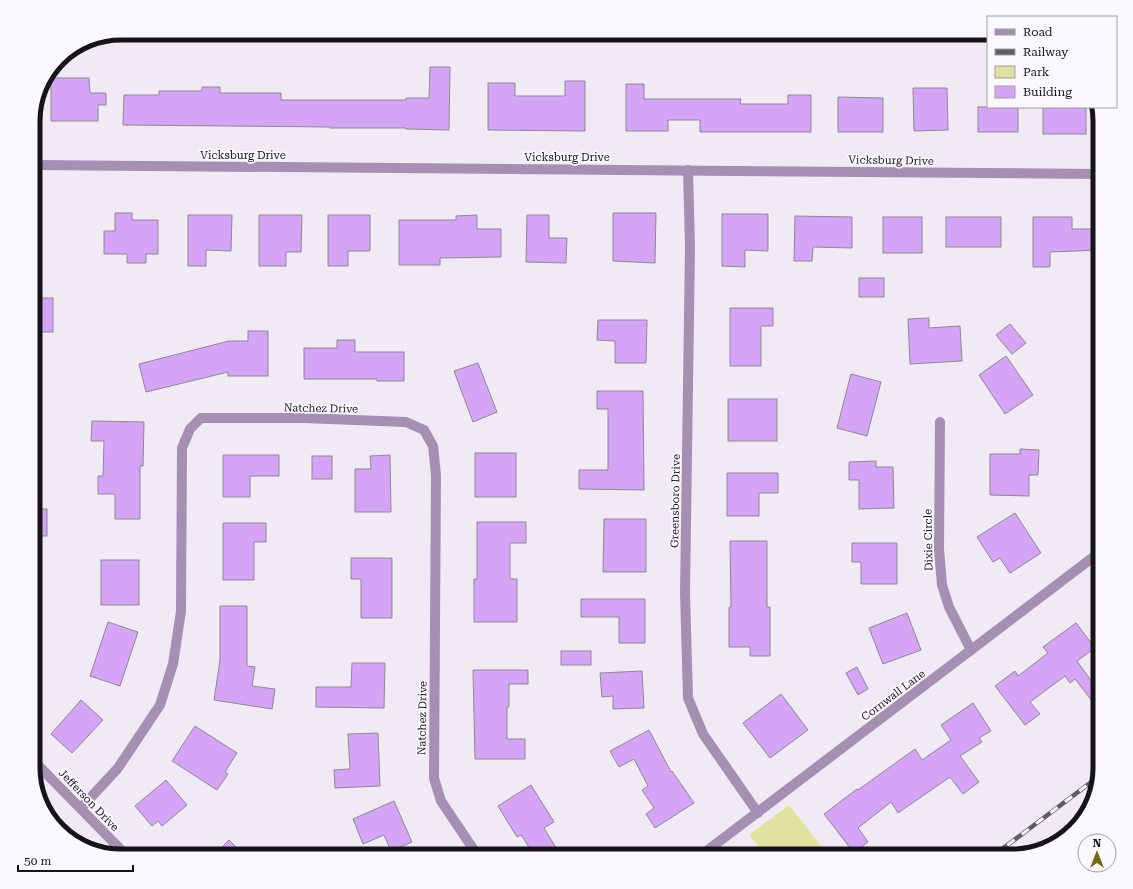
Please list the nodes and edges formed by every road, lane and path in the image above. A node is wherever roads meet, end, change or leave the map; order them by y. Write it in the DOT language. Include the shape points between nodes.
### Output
graph roads {
  1 [pos="40,165"];
  2 [pos="688,170"];
  3 [pos="1093,174"];
  4 [pos="940,422"];
  5 [pos="1093,557"];
  6 [pos="971,650"];
  7 [pos="40,767"];
  8 [pos="80,808"];
  9 [pos="758,813"];
  10 [pos="120,849"];
  11 [pos="473,849"];
  12 [pos="709,849"];
  1 -- 2 [label="street, Vicksburg Drive"];
  2 -- 3 [label="street, Vicksburg Drive"];
  2 -- 9 [label="street, Greensboro Drive" via="690,247 685,593 688,698 703,734"];
  4 -- 6 [label="street, Dixie Circle" via="939,549 942,585 949,607"];
  5 -- 6 [label="street, Cornwall Lane"];
  6 -- 9 [label="street, Cornwall Lane"];
  7 -- 8 [label="street, Jefferson Drive"];
  8 -- 10 [label="street, Jefferson Drive"];
  8 -- 11 [label="street, Natchez Drive" via="118,768 160,705 172,664 181,611 182,448 190,429 201,418 304,418 406,422 424,430 433,446 436,475 434,778 441,801"];
  9 -- 12 [label="street, Cornwall Lane"];
}
